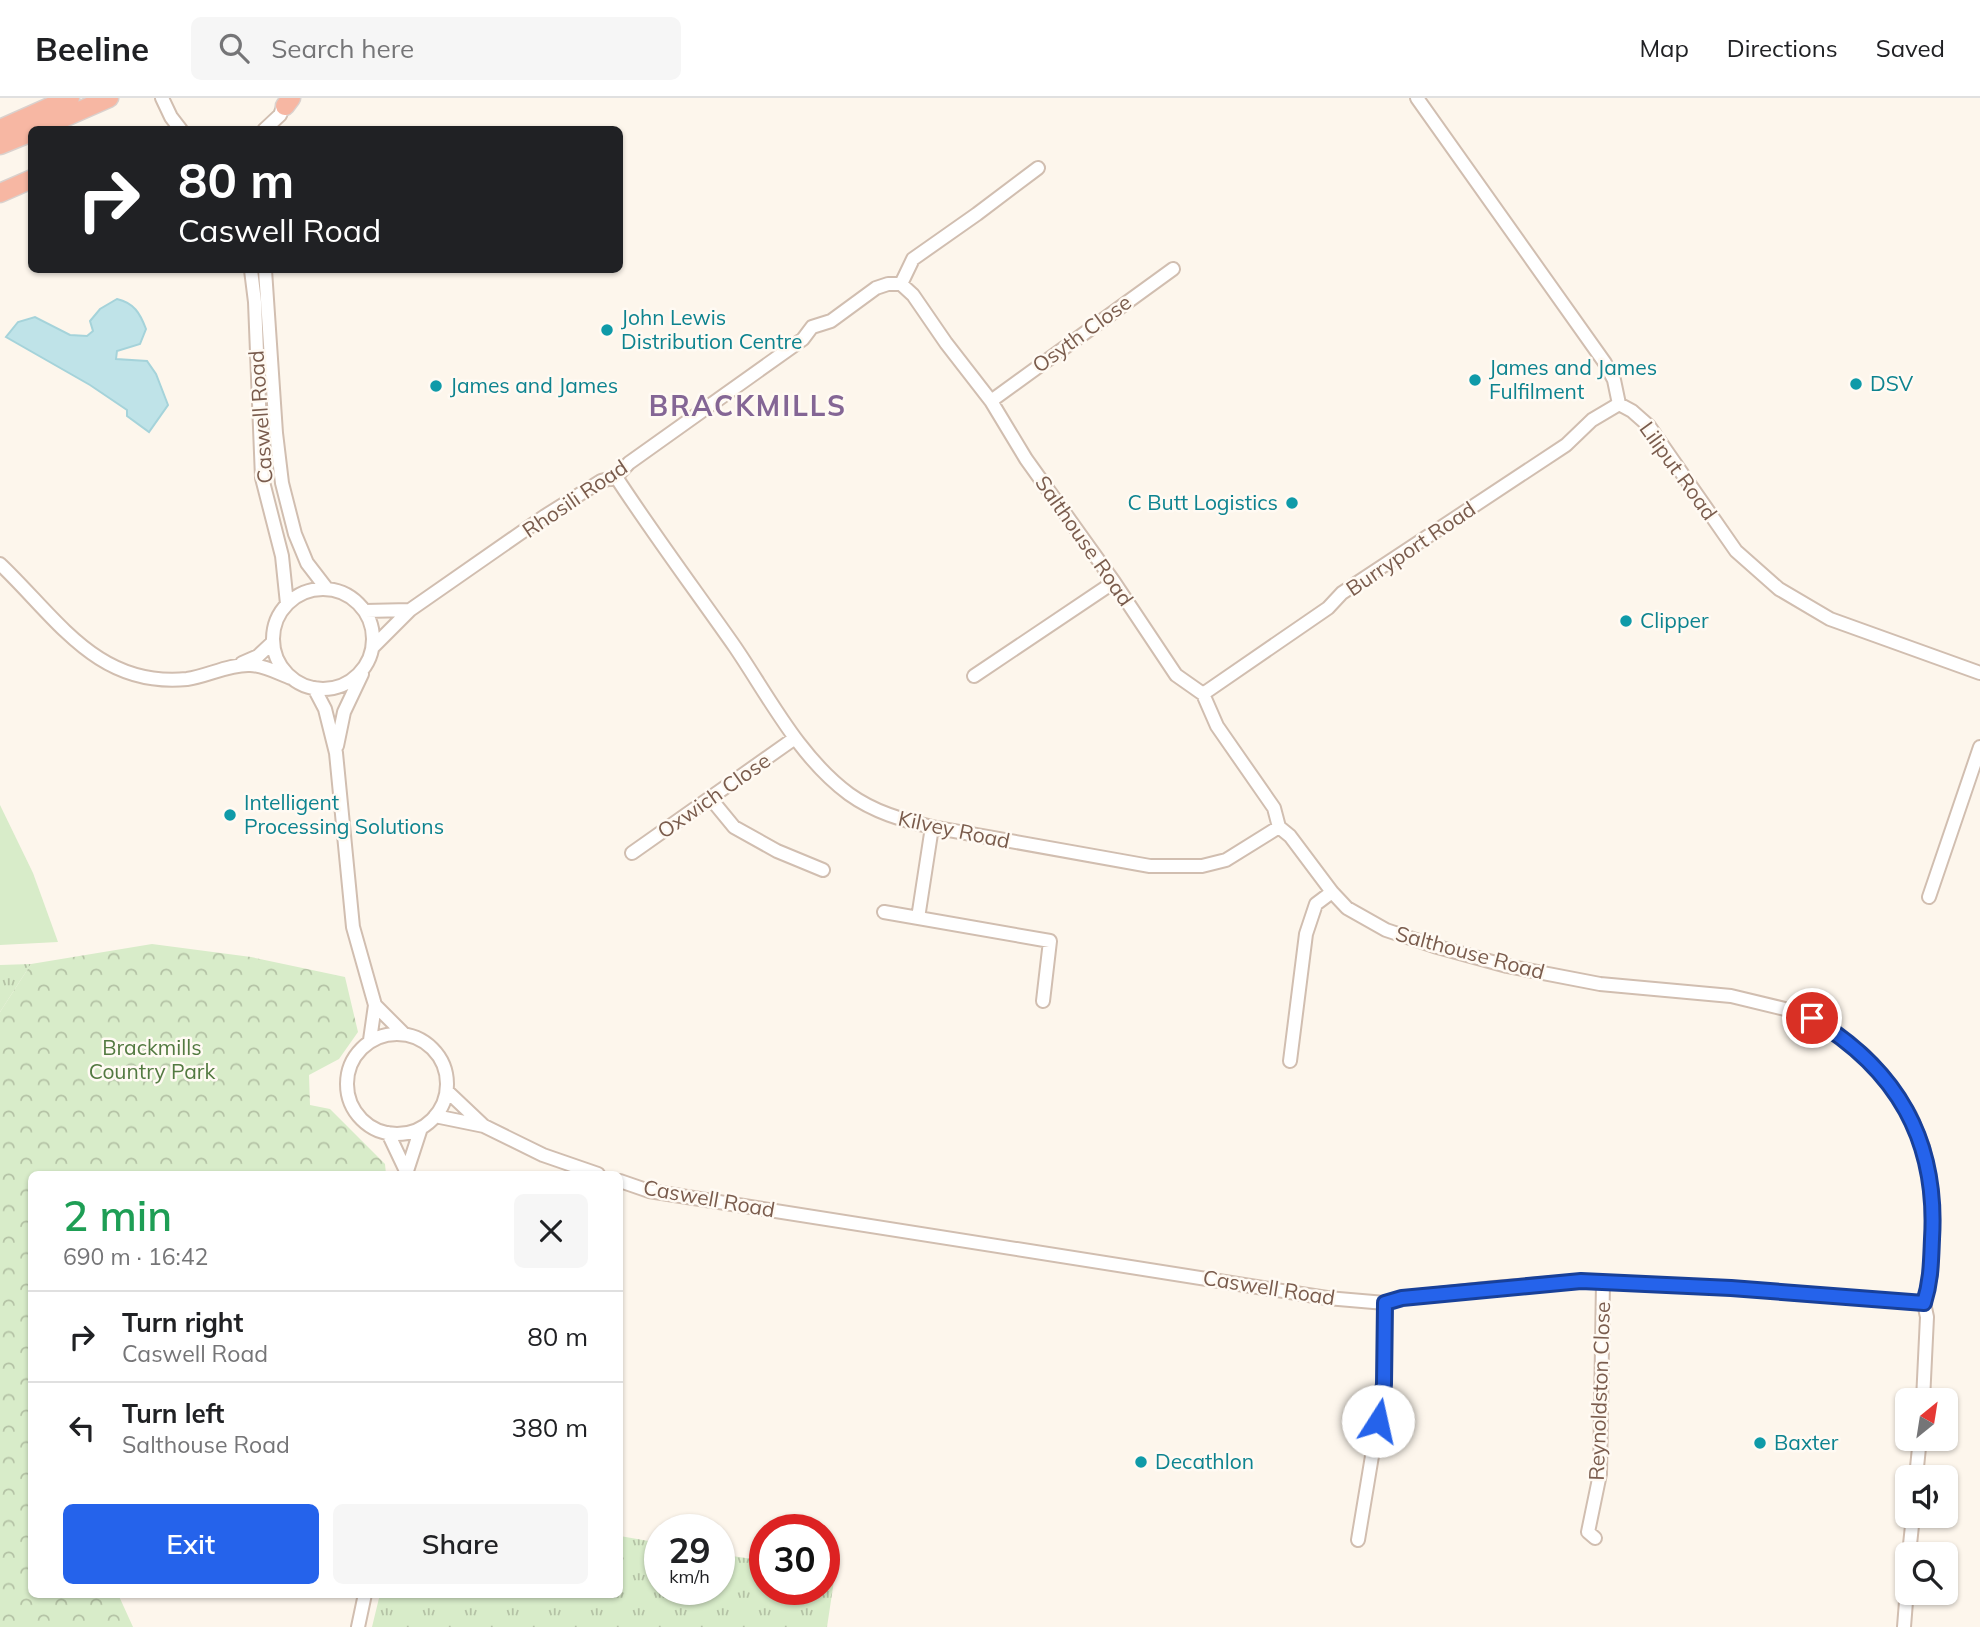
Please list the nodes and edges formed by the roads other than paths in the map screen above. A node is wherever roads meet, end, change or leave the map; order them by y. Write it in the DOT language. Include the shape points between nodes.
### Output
graph roads {
  1 [pos="70,98"];
  2 [pos="109,98"];
  3 [pos="1417,98"];
  4 [pos="162,99"];
  5 [pos="285,104"];
  6 [pos="45,126"];
  7 [pos="178,126"];
  8 [pos="267,126"];
  9 [pos="277,126"];
  10 [pos="0,129"];
  11 [pos="28,134"];
  12 [pos="0,145"];
  13 [pos="1038,167"];
  14 [pos="28,174"];
  15 [pos="0,181"];
  16 [pos="28,181"];
  17 [pos="0,193"];
  18 [pos="1173,269"];
  19 [pos="251,273"];
  20 [pos="265,273"];
  21 [pos="901,284"];
  22 [pos="991,401"];
  23 [pos="1619,404"];
  24 [pos="616,477"];
  25 [pos="0,564"];
  26 [pos="1114,582"];
  27 [pos="327,589"];
  28 [pos="287,604"];
  29 [pos="365,611"];
  30 [pos="410,611"];
  31 [pos="273,642"];
  32 [pos="373,647"];
  33 [pos="365,667"];
  34 [pos="231,668"];
  35 [pos="1980,673"];
  36 [pos="974,676"];
  37 [pos="291,678"];
  38 [pos="314,688"];
  39 [pos="1203,694"];
  40 [pos="795,738"];
  41 [pos="1980,747"];
  42 [pos="336,753"];
  43 [pos="711,799"];
  44 [pos="932,827"];
  45 [pos="1279,827"];
  46 [pos="632,853"];
  47 [pos="822,870"];
  48 [pos="1332,892"];
  49 [pos="1929,897"];
  50 [pos="884,912"];
  51 [pos="918,918"];
  52 [pos="1043,1001"];
  53 [pos="375,1005"];
  54 [pos="404,1034"];
  55 [pos="370,1040"];
  56 [pos="1290,1061"];
  57 [pos="447,1091"];
  58 [pos="435,1116"];
  59 [pos="484,1126"];
  60 [pos="421,1128"];
  61 [pos="387,1133"];
  62 [pos="405,1171"];
  63 [pos="407,1171"];
  64 [pos="589,1171"];
  65 [pos="623,1182"];
  66 [pos="1603,1282"];
  67 [pos="1385,1303"];
  68 [pos="1924,1303"];
  69 [pos="1924,1388"];
  70 [pos="1595,1538"];
  71 [pos="1358,1540"];
  72 [pos="364,1598"];
  73 [pos="1906,1605"];
  74 [pos="358,1627"];
  75 [pos="1904,1627"];
  1 -- 10 [label="highway"];
  2 -- 6 [label="highway"];
  3 -- 23 [label="street, Liliput Road" via="1605,363"];
  4 -- 7 [label="street"];
  5 -- 8 [label="street"];
  5 -- 9 [label="street"];
  11 -- 12 [label="highway"];
  13 -- 21 [label="street" via="913,259"];
  14 -- 15 [label="highway"];
  16 -- 17 [label="highway"];
  18 -- 22 [label="street, Osyth Close"];
  19 -- 28 [label="street, Caswell Road" via="262,478 282,556"];
  20 -- 27 [label="street, Caswell Road" via="282,483 307,563"];
  21 -- 22 [label="street, Salthouse Road"];
  21 -- 24 [label="street, Rhosili Road" via="876,288 831,321 812,327 803,339 629,463"];
  22 -- 26 [label="street, Salthouse Road" via="1026,459"];
  23 -- 35 [label="street, Liliput Road" via="1649,426 1736,551 1779,589 1830,619"];
  23 -- 39 [label="street, Burryport Road"];
  24 -- 30 [label="street, Rhosili Road" via="601,481 545,516"];
  24 -- 40 [label="street, Kilvey Road"];
  25 -- 34 [label="street" via="75,642 122,670 176,680"];
  26 -- 36 [label="street"];
  26 -- 39 [label="street, Salthouse Road" via="1176,675"];
  27 -- 28 [label="street" via="298,595"];
  27 -- 29 [label="street" via="342,592"];
  28 -- 31 [label="street" via="276,621"];
  29 -- 30 [label="street"];
  29 -- 32 [label="street"];
  30 -- 32 [label="street, Rhosili Road"];
  31 -- 34 [label="street" via="258,656"];
  31 -- 37 [label="street" via="281,667"];
  32 -- 33 [label="street"];
  33 -- 38 [label="street" via="342,685"];
  33 -- 42 [label="street" via="344,712"];
  34 -- 37 [label="street" via="249,665"];
  37 -- 38 [label="street"];
  38 -- 42 [label="street" via="325,709"];
  39 -- 45 [label="street, Salthouse Road" via="1217,726 1273,808"];
  40 -- 43 [label="street, Oxwich Close"];
  40 -- 44 [label="street, Kilvey Road" via="850,794 885,814"];
  41 -- 49 [label="street"];
  42 -- 53 [label="street" via="353,927"];
  43 -- 46 [label="street, Oxwich Close"];
  43 -- 47 [label="street" via="734,827"];
  44 -- 45 [label="street, Kilvey Road" via="1150,866 1202,866 1226,860"];
  44 -- 51 [label="street"];
  45 -- 48 [label="street, Salthouse Road"];
  48 -- 56 [label="street" via="1316,904 1306,934"];
  48 -- 68 [label="street, Salthouse Road" via="1347,908 1386,930 1458,953 1600,984 1731,996 1789,1010 1831,1030 1884,1077 1903,1102 1923,1147 1933,1215 1931,1274"];
  50 -- 51 [label="street"];
  51 -- 52 [label="street" via="1051,941"];
  53 -- 54 [label="street"];
  53 -- 55 [label="street"];
  54 -- 55 [label="street"];
  54 -- 57 [label="street" via="432,1047 441,1060"];
  55 -- 61 [label="street" via="350,1064 346,1090 358,1116 371,1128"];
  57 -- 58 [label="street"];
  57 -- 59 [label="street"];
  58 -- 59 [label="street"];
  58 -- 60 [label="street"];
  59 -- 64 [label="street"];
  60 -- 61 [label="street"];
  60 -- 63 [label="street"];
  61 -- 62 [label="street"];
  65 -- 67 [label="street, Caswell Road" via="649,1191 1209,1281"];
  66 -- 67 [label="street, Caswell Road" via="1493,1288"];
  66 -- 68 [label="street, Caswell Road"];
  66 -- 70 [label="street, Reynoldston Close" via="1600,1474 1588,1532"];
  67 -- 71 [label="street" via="1384,1384"];
  68 -- 69 [label="street, Salthouse Road"];
  72 -- 74 [label="street"];
  73 -- 75 [label="street"];
}
